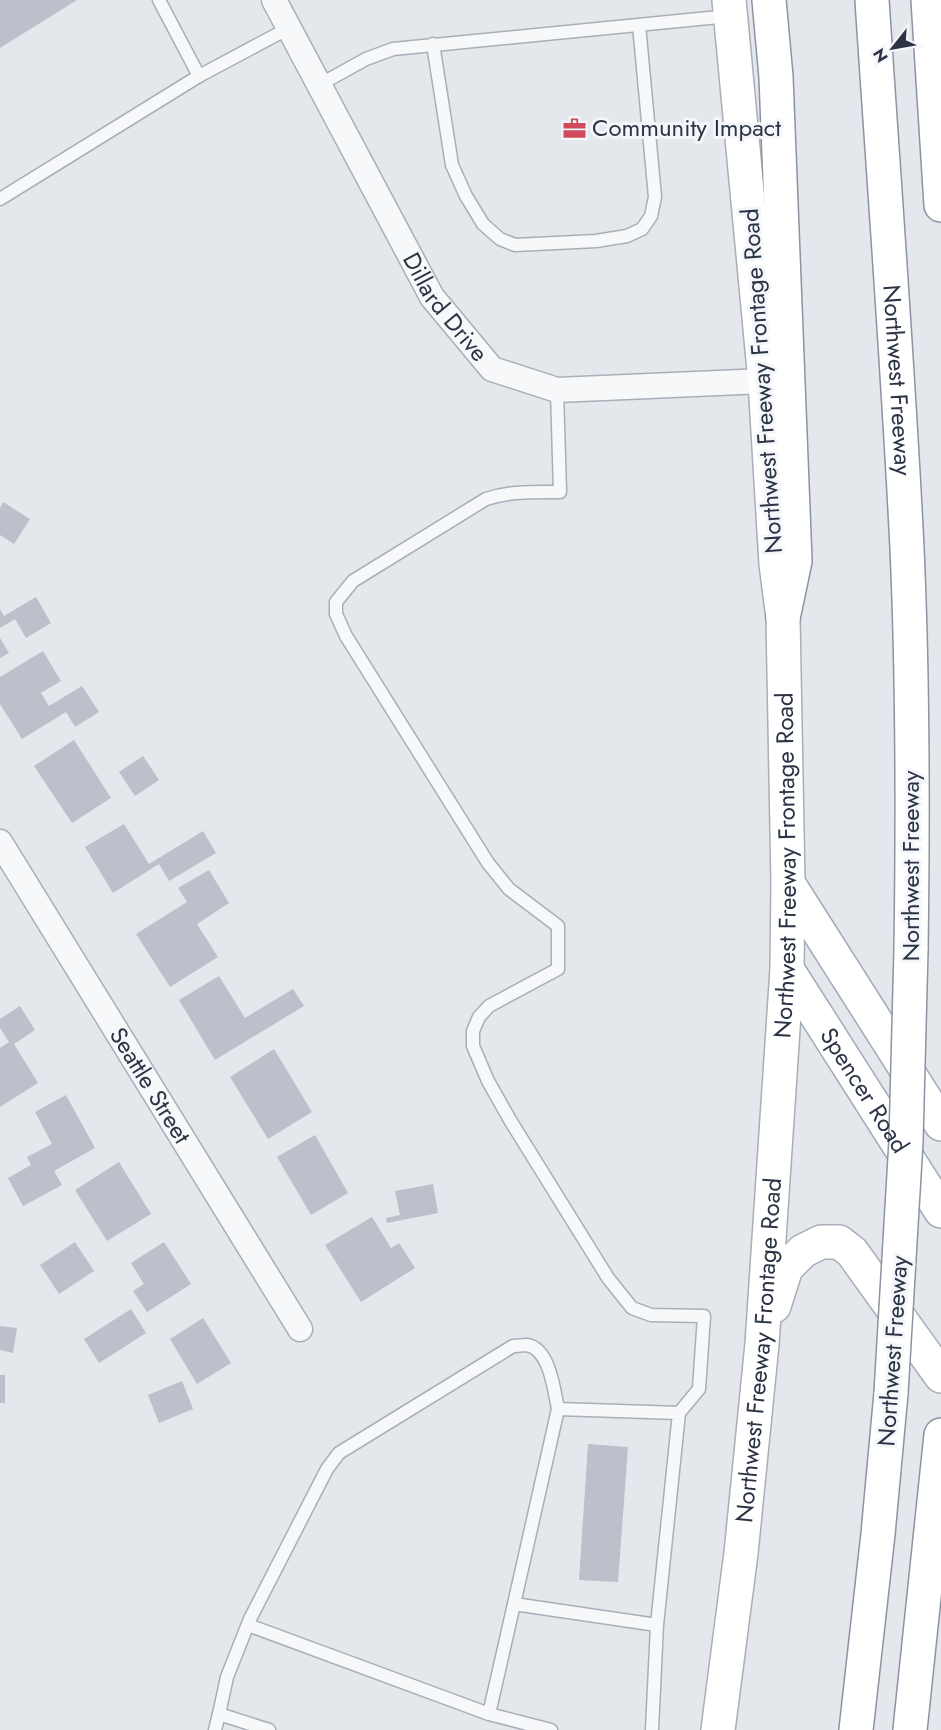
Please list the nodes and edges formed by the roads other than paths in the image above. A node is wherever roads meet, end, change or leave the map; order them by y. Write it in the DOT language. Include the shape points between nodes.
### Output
graph roads {
  1 [pos="159,0"];
  2 [pos="274,0"];
  3 [pos="769,0"];
  4 [pos="872,0"];
  5 [pos="927,0"];
  6 [pos="729,8"];
  7 [pos="639,25"];
  8 [pos="289,27"];
  9 [pos="433,44"];
  10 [pos="199,75"];
  11 [pos="319,85"];
  12 [pos="0,199"];
  13 [pos="941,205"];
  14 [pos="765,381"];
  15 [pos="557,390"];
  16 [pos="783,618"];
  17 [pos="0,843"];
  18 [pos="788,884"];
  19 [pos="787,969"];
  20 [pos="941,1124"];
  21 [pos="941,1211"];
  22 [pos="300,1329"];
  23 [pos="762,1344"];
  24 [pos="941,1376"];
  25 [pos="558,1409"];
  26 [pos="679,1413"];
  27 [pos="941,1434"];
  28 [pos="514,1604"];
  29 [pos="248,1625"];
  30 [pos="657,1626"];
  31 [pos="219,1714"];
  32 [pos="489,1714"];
  33 [pos="215,1730"];
  34 [pos="269,1730"];
  35 [pos="551,1730"];
  36 [pos="652,1730"];
  37 [pos="718,1730"];
  38 [pos="856,1730"];
  39 [pos="910,1730"];
  1 -- 10 [label="lane"];
  2 -- 8 [label="street, Dillard Drive"];
  3 -- 16 [label="main road" via="776,77 795,561"];
  4 -- 38 [label="main road, Northwest Freeway, bridge" via="906,538 911,698 911,950 907,1131 891,1392"];
  5 -- 13 [label="main road"];
  6 -- 7 [label="lane"];
  6 -- 14 [label="main road, Northwest Freeway Frontage Road"];
  7 -- 9 [label="lane"];
  7 -- 9 [label="lane" via="653,207 642,229 596,241 515,245 500,239 483,224 453,165"];
  8 -- 10 [label="lane"];
  8 -- 11 [label="street, Dillard Drive"];
  9 -- 11 [label="lane" via="393,49"];
  10 -- 12 [label="lane"];
  11 -- 15 [label="street, Dillard Drive" via="432,297 492,369"];
  14 -- 15 [label="street, Dillard Drive"];
  14 -- 16 [label="main road, Northwest Freeway Frontage Road"];
  15 -- 26 [label="lane" via="560,492 503,493 486,500 353,581 336,602 336,614 488,864 509,889 558,926 558,969 489,1006 473,1031 473,1046 510,1120 608,1278 632,1308 651,1316 704,1316 699,1389"];
  16 -- 18 [label="main road, Northwest Freeway Frontage Road"];
  17 -- 22 [label="street, Seattle Street"];
  18 -- 19 [label="main road, Northwest Freeway Frontage Road"];
  18 -- 20 [label="main road, Spencer Road"];
  19 -- 21 [label="main road, Spencer Road"];
  19 -- 23 [label="main road, Northwest Freeway Frontage Road"];
  23 -- 24 [label="main road" via="786,1268 803,1251 821,1242 839,1242 852,1251"];
  23 -- 37 [label="main road, Northwest Freeway Frontage Road"];
  25 -- 26 [label="lane"];
  25 -- 28 [label="lane"];
  25 -- 29 [label="lane" via="550,1372 541,1353 529,1346 513,1347 339,1453 327,1469"];
  26 -- 30 [label="lane"];
  27 -- 39 [label="main road"];
  28 -- 30 [label="lane"];
  28 -- 32 [label="lane"];
  29 -- 31 [label="lane" via="227,1677"];
  29 -- 32 [label="lane"];
  30 -- 36 [label="lane"];
  31 -- 33 [label="lane"];
  31 -- 34 [label="lane"];
  32 -- 35 [label="lane"];
}
